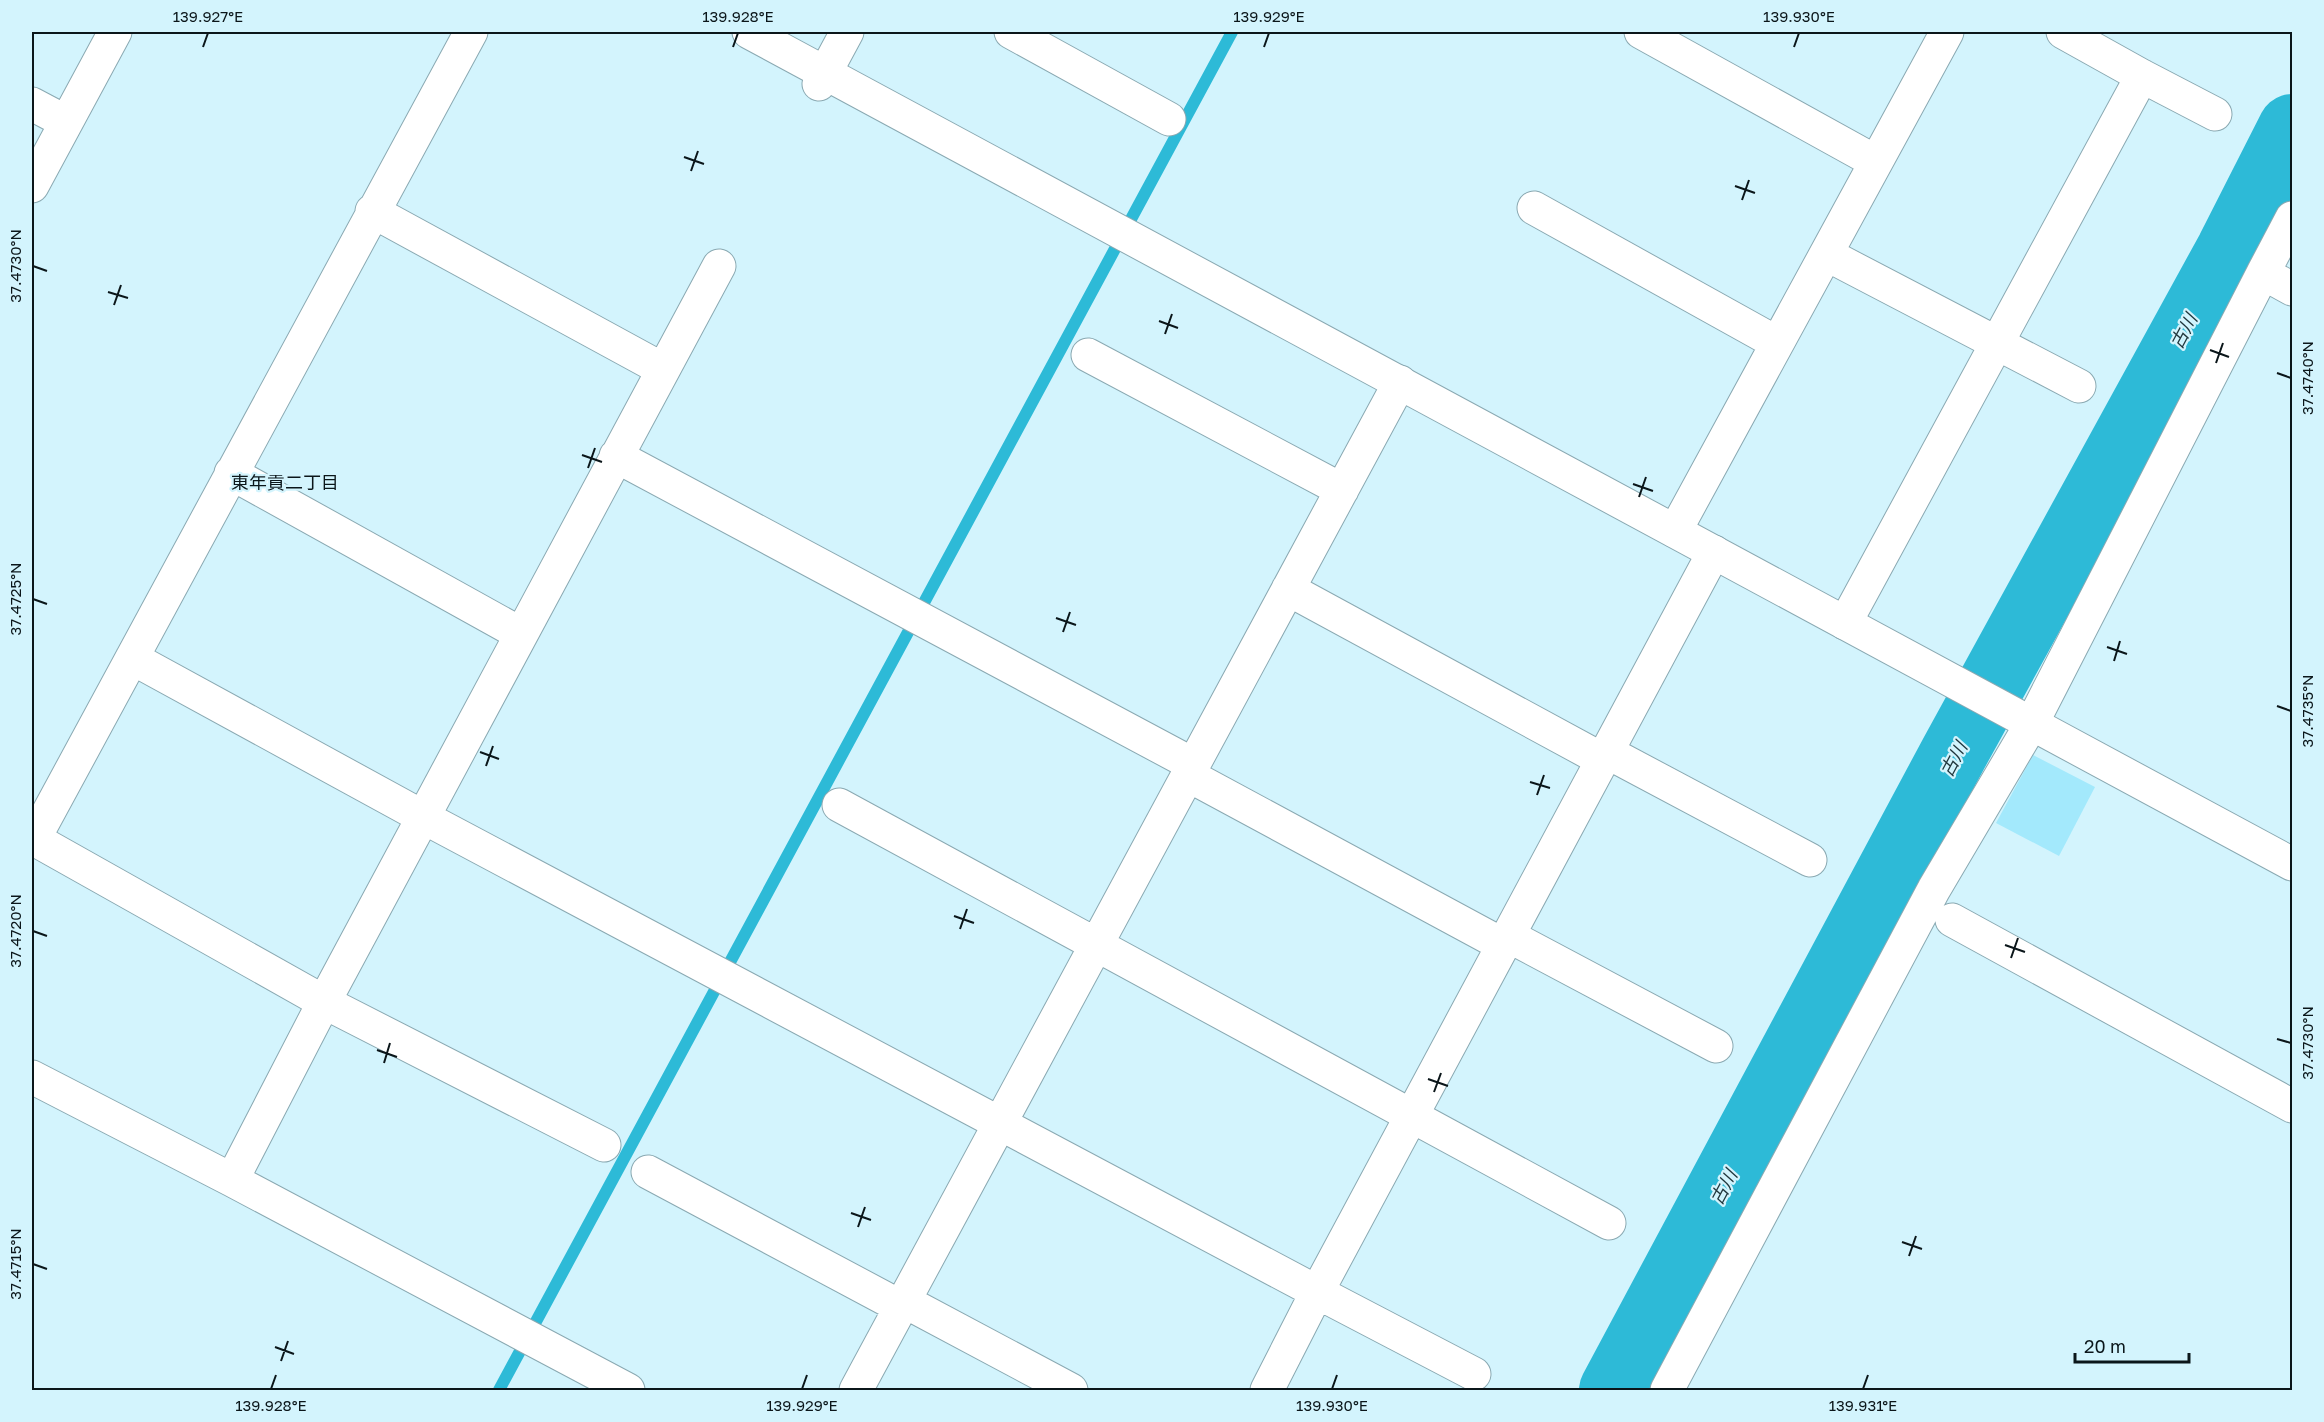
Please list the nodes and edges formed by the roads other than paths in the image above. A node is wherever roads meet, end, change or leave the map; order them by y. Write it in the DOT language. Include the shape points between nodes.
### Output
graph roads {
  1 [pos="115,32"];
  2 [pos="471,32"];
  3 [pos="749,32"];
  4 [pos="847,32"];
  5 [pos="1011,32"];
  6 [pos="1641,32"];
  7 [pos="1947,32"];
  8 [pos="2063,32"];
  9 [pos="2142,76"];
  10 [pos="822,79"];
  11 [pos="32,104"];
  12 [pos="2215,114"];
  13 [pos="1169,119"];
  14 [pos="66,122"];
  15 [pos="1876,162"];
  16 [pos="32,186"];
  17 [pos="1534,208"];
  18 [pos="372,211"];
  19 [pos="2292,218"];
  20 [pos="1826,254"];
  21 [pos="719,266"];
  22 [pos="2263,273"];
  23 [pos="2292,289"];
  24 [pos="1777,343"];
  25 [pos="1997,343"];
  26 [pos="1088,355"];
  27 [pos="662,369"];
  28 [pos="1400,382"];
  29 [pos="2079,386"];
  30 [pos="616,456"];
  31 [pos="231,473"];
  32 [pos="1342,490"];
  33 [pos="1675,531"];
  34 [pos="1714,552"];
  35 [pos="1288,589"];
  36 [pos="1845,623"];
  37 [pos="521,634"];
  38 [pos="132,658"];
  39 [pos="2027,721"];
  40 [pos="1605,756"];
  41 [pos="1191,770"];
  42 [pos="838,805"];
  43 [pos="423,817"];
  44 [pos="1810,860"];
  45 [pos="2292,864"];
  46 [pos="1952,920"];
  47 [pos="1506,940"];
  48 [pos="1095,945"];
  49 [pos="324,1002"];
  50 [pos="1716,1046"];
  51 [pos="32,1077"];
  52 [pos="2292,1106"];
  53 [pos="1411,1117"];
  54 [pos="999,1123"];
  55 [pos="604,1145"];
  56 [pos="648,1172"];
  57 [pos="232,1180"];
  58 [pos="1609,1223"];
  59 [pos="1317,1293"];
  60 [pos="902,1304"];
  61 [pos="1474,1374"];
  62 [pos="628,1390"];
  63 [pos="856,1390"];
  64 [pos="1071,1390"];
  65 [pos="1267,1390"];
  66 [pos="1667,1390"];
  1 -- 14 [label="street"];
  2 -- 18 [label="street"];
  3 -- 10 [label="street"];
  4 -- 10 [label="street"];
  5 -- 13 [label="street"];
  6 -- 15 [label="street"];
  7 -- 15 [label="street"];
  8 -- 9 [label="street"];
  9 -- 12 [label="street"];
  9 -- 25 [label="street"];
  10 -- 28 [label="street" via="1104,223"];
  11 -- 14 [label="street"];
  14 -- 16 [label="street"];
  15 -- 20 [label="street"];
  17 -- 24 [label="street"];
  18 -- 27 [label="street"];
  18 -- 31 [label="street"];
  19 -- 22 [label="street"];
  20 -- 24 [label="street"];
  20 -- 25 [label="street"];
  21 -- 27 [label="street"];
  22 -- 23 [label="street"];
  22 -- 39 [label="street"];
  24 -- 33 [label="street"];
  25 -- 29 [label="street"];
  25 -- 36 [label="street"];
  26 -- 32 [label="street"];
  27 -- 30 [label="street"];
  28 -- 32 [label="street"];
  28 -- 33 [label="street"];
  30 -- 37 [label="street"];
  30 -- 41 [label="street"];
  31 -- 37 [label="street"];
  31 -- 38 [label="street"];
  32 -- 35 [label="street"];
  33 -- 34 [label="street"];
  34 -- 36 [label="street"];
  34 -- 40 [label="street"];
  35 -- 40 [label="street"];
  35 -- 41 [label="street"];
  36 -- 39 [label="street"];
  37 -- 43 [label="street"];
  38 -- 43 [label="street"];
  38 -- 49 [label="street" via="34,839"];
  39 -- 45 [label="street"];
  39 -- 66 [label="street"];
  40 -- 44 [label="street"];
  40 -- 47 [label="street"];
  41 -- 47 [label="street"];
  41 -- 48 [label="street"];
  42 -- 48 [label="street"];
  43 -- 49 [label="street"];
  43 -- 54 [label="street"];
  46 -- 52 [label="street"];
  47 -- 50 [label="street"];
  47 -- 53 [label="street"];
  48 -- 53 [label="street"];
  48 -- 54 [label="street"];
  49 -- 55 [label="street"];
  49 -- 57 [label="street"];
  51 -- 57 [label="street"];
  53 -- 58 [label="street"];
  53 -- 59 [label="street"];
  54 -- 59 [label="street"];
  54 -- 60 [label="street"];
  56 -- 60 [label="street"];
  57 -- 62 [label="street"];
  59 -- 61 [label="street"];
  59 -- 65 [label="street"];
  60 -- 63 [label="street"];
  60 -- 64 [label="street"];
}
